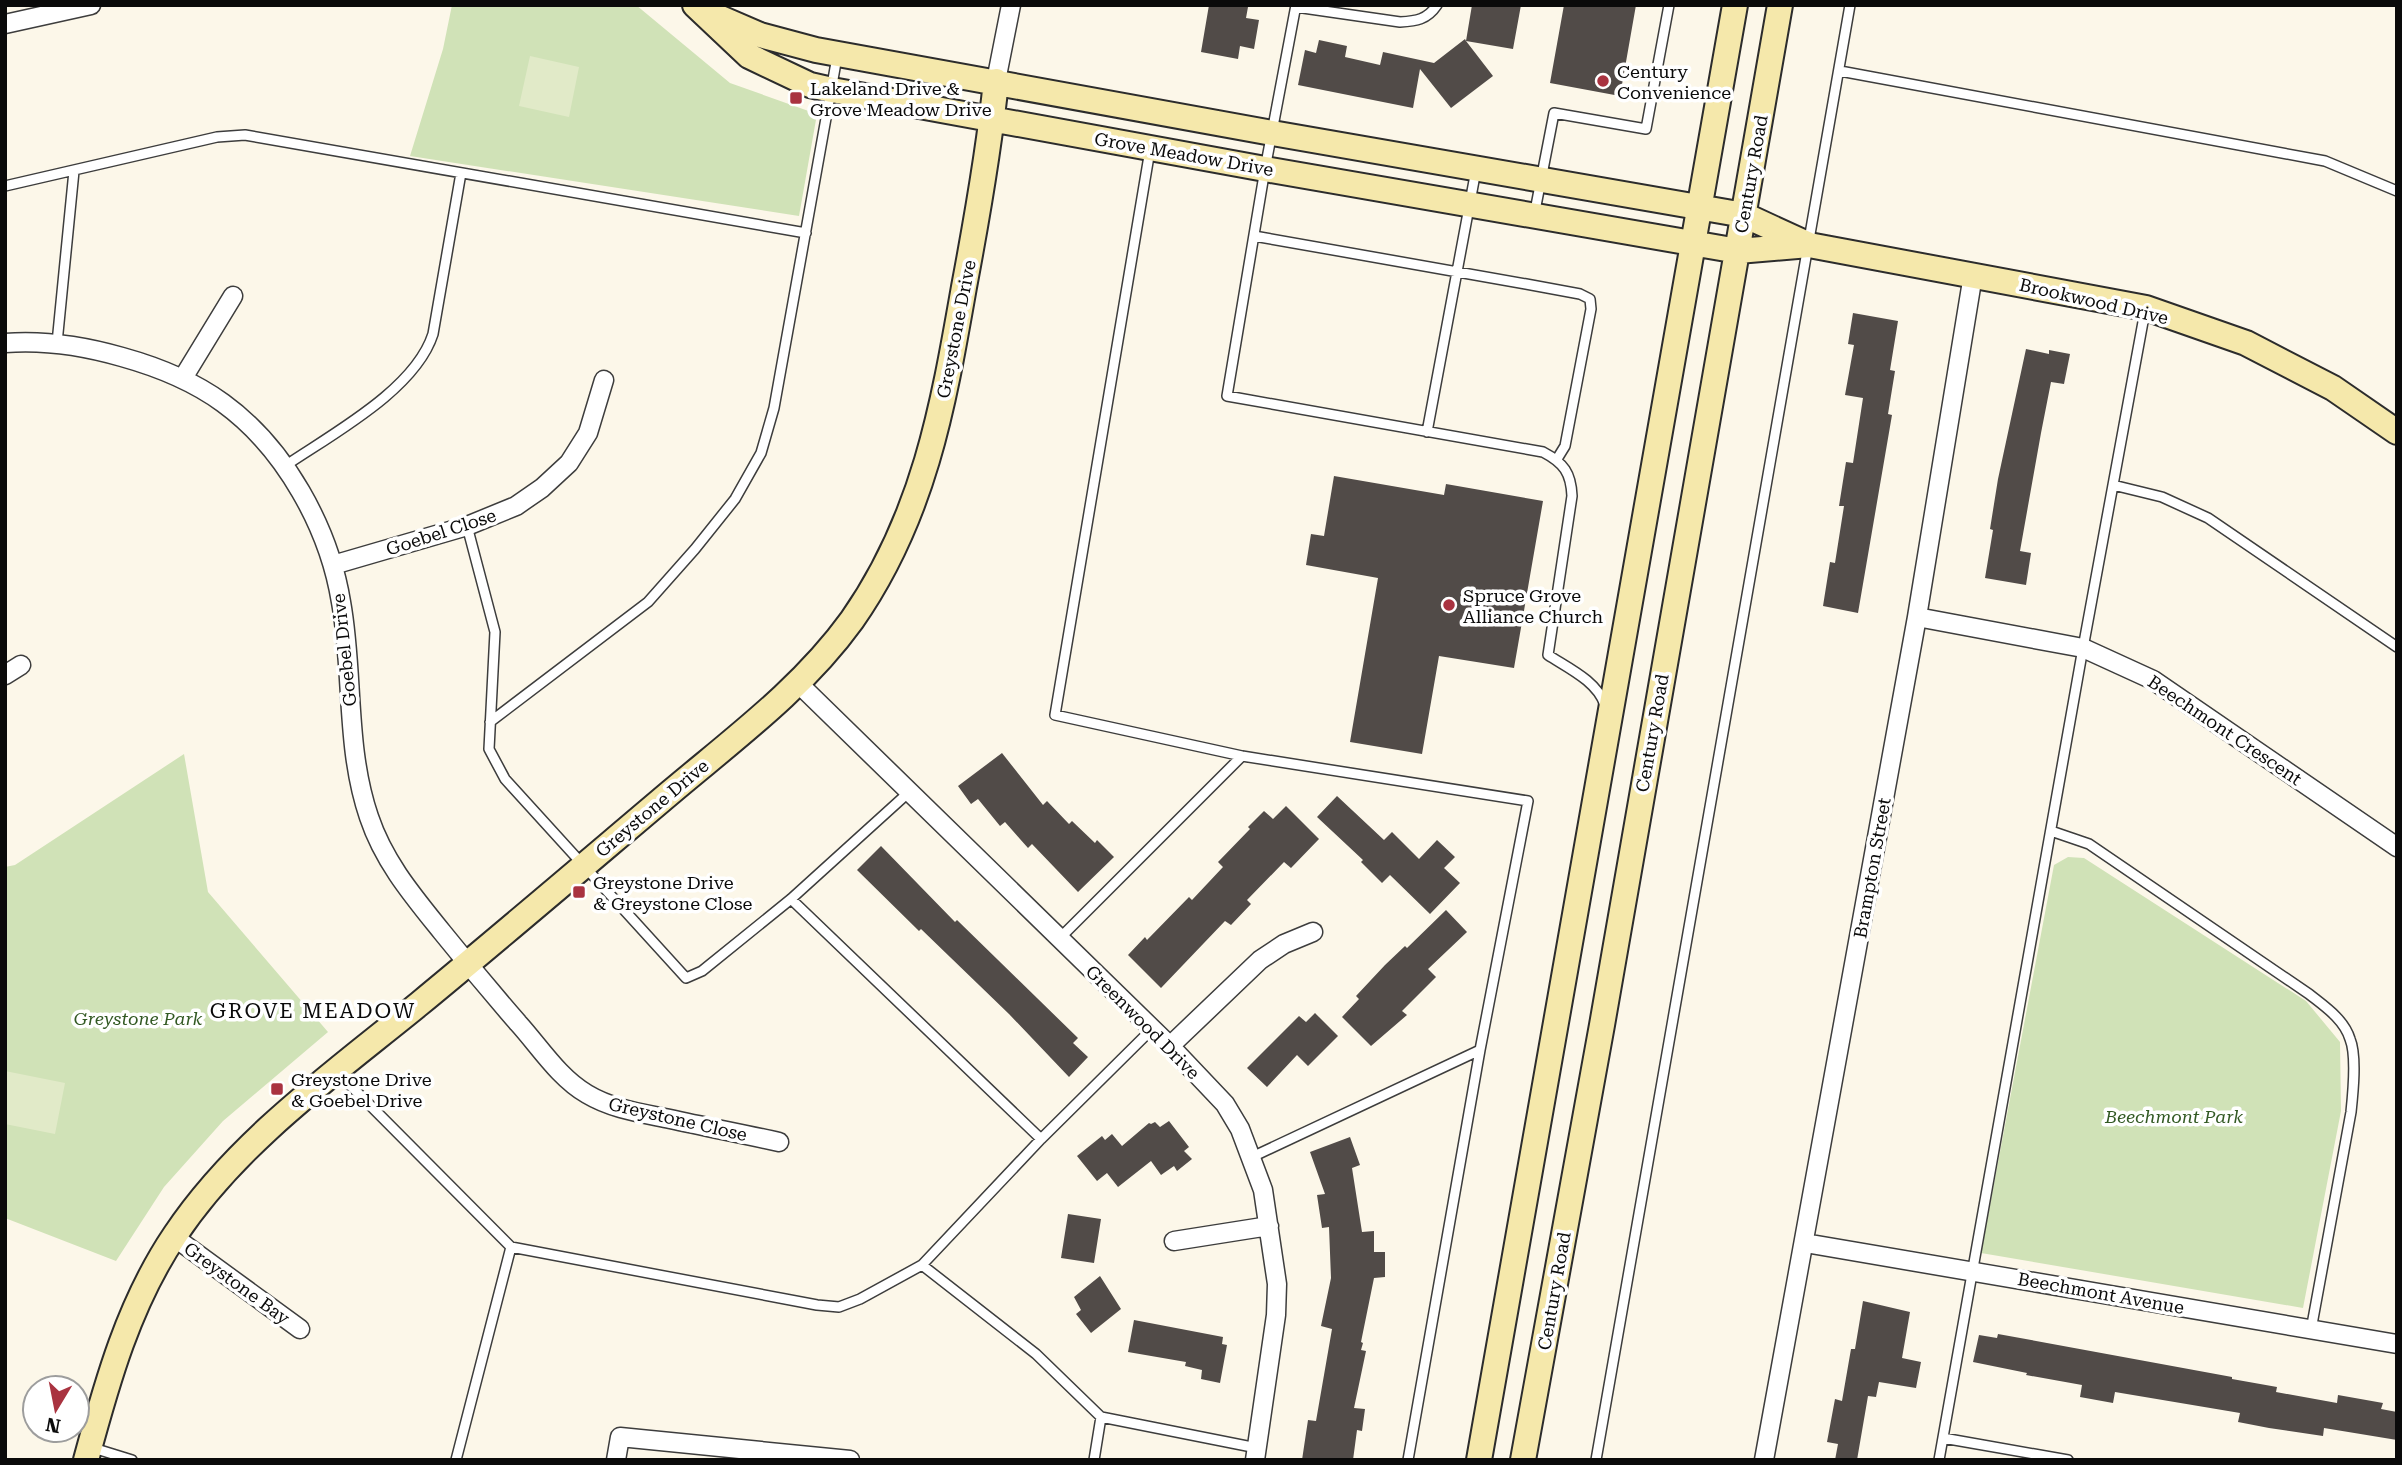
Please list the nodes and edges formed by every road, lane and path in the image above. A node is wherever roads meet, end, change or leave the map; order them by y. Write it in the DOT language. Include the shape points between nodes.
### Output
graph roads {
  1 [pos="91,5"];
  2 [pos="1011,5"];
  3 [pos="1437,5"];
  4 [pos="1669,5"];
  5 [pos="1735,5"];
  6 [pos="1780,5"];
  7 [pos="1850,5"];
  8 [pos="1296,6"];
  9 [pos="697,7"];
  10 [pos="5,23"];
  11 [pos="838,53"];
  12 [pos="1840,72"];
  13 [pos="996,82"];
  14 [pos="832,90"];
  15 [pos="992,120"];
  16 [pos="1272,133"];
  17 [pos="1150,148"];
  18 [pos="1265,169"];
  19 [pos="1477,169"];
  20 [pos="74,171"];
  21 [pos="461,173"];
  22 [pos="1541,180"];
  23 [pos="5,186"];
  24 [pos="2397,191"];
  25 [pos="1469,205"];
  26 [pos="1699,208"];
  27 [pos="1744,215"];
  28 [pos="1534,216"];
  29 [pos="806,233"];
  30 [pos="1254,236"];
  31 [pos="1693,243"];
  32 [pos="1809,245"];
  33 [pos="1738,251"];
  34 [pos="1457,271"];
  35 [pos="1973,275"];
  36 [pos="233,296"];
  37 [pos="2146,308"];
  38 [pos="5,343"];
  39 [pos="57,343"];
  40 [pos="183,378"];
  41 [pos="604,380"];
  42 [pos="1426,432"];
  43 [pos="2397,432"];
  44 [pos="1557,459"];
  45 [pos="285,466"];
  46 [pos="2113,485"];
  47 [pos="467,526"];
  48 [pos="333,565"];
  49 [pos="1917,617"];
  50 [pos="2397,646"];
  51 [pos="2083,648"];
  52 [pos="21,665"];
  53 [pos="5,675"];
  54 [pos="799,684"];
  55 [pos="1609,720"];
  56 [pos="490,722"];
  57 [pos="1242,756"];
  58 [pos="908,793"];
  59 [pos="2051,831"];
  60 [pos="2397,847"];
  61 [pos="584,865"];
  62 [pos="790,899"];
  63 [pos="1313,932"];
  64 [pos="1059,939"];
  65 [pos="467,964"];
  66 [pos="1152,1029"];
  67 [pos="1170,1046"];
  68 [pos="1480,1050"];
  69 [pos="336,1071"];
  70 [pos="1041,1139"];
  71 [pos="779,1142"];
  72 [pos="1252,1157"];
  73 [pos="1269,1226"];
  74 [pos="174,1237"];
  75 [pos="1174,1241"];
  76 [pos="1805,1243"];
  77 [pos="511,1247"];
  78 [pos="922,1265"];
  79 [pos="1974,1271"];
  80 [pos="300,1329"];
  81 [pos="2311,1330"];
  82 [pos="2397,1344"];
  83 [pos="1101,1418"];
  84 [pos="1943,1438"];
  85 [pos="88,1453"];
  86 [pos="1256,1454"];
  87 [pos="132,1460"];
  88 [pos="456,1460"];
  89 [pos="616,1460"];
  90 [pos="850,1460"];
  91 [pos="1094,1460"];
  92 [pos="1408,1460"];
  93 [pos="1479,1460"];
  94 [pos="1523,1460"];
  95 [pos="1596,1460"];
  96 [pos="1764,1460"];
  97 [pos="1939,1460"];
  98 [pos="2068,1460"];
  1 -- 10 [label="street"];
  2 -- 13 [label="street"];
  3 -- 8 [label="lane" via="1416,22"];
  4 -- 22 [label="lane" via="1646,128 1554,113"];
  5 -- 26 [label="street"];
  6 -- 27 [label="street, Century Road"];
  7 -- 12 [label="lane"];
  8 -- 16 [label="lane"];
  9 -- 11 [label="street, Grove Meadow Drive" via="760,35"];
  9 -- 14 [label="street, Grove Meadow Drive" via="749,56 810,85"];
  11 -- 13 [label="street, Grove Meadow Drive"];
  11 -- 14 [label="lane"];
  12 -- 24 [label="lane" via="2325,161"];
  12 -- 32 [label="lane"];
  13 -- 15 [label="street, Greystone Drive"];
  13 -- 16 [label="street, Grove Meadow Drive"];
  14 -- 15 [label="street, Grove Meadow Drive"];
  14 -- 29 [label="lane"];
  15 -- 17 [label="street, Grove Meadow Drive"];
  15 -- 54 [label="street, Greystone Drive" via="948,382 929,461 898,543 852,619"];
  16 -- 18 [label="lane"];
  16 -- 19 [label="street, Grove Meadow Drive"];
  17 -- 18 [label="street, Grove Meadow Drive"];
  17 -- 57 [label="lane" via="1055,715"];
  18 -- 25 [label="street, Grove Meadow Drive"];
  18 -- 30 [label="lane"];
  19 -- 22 [label="street, Grove Meadow Drive"];
  19 -- 25 [label="lane"];
  20 -- 21 [label="lane" via="218,137 245,135"];
  20 -- 23 [label="lane"];
  20 -- 39 [label="lane"];
  21 -- 29 [label="lane"];
  21 -- 45 [label="lane" via="428,349 405,380"];
  22 -- 26 [label="street, Grove Meadow Drive"];
  22 -- 28 [label="lane"];
  25 -- 28 [label="street, Grove Meadow Drive"];
  25 -- 34 [label="lane"];
  26 -- 27 [label="street, Grove Meadow Drive"];
  26 -- 31 [label="street"];
  27 -- 32 [label="street, Brookwood Drive"];
  27 -- 33 [label="street, Century Road"];
  28 -- 31 [label="street, Grove Meadow Drive"];
  29 -- 56 [label="lane" via="774,408 761,453 735,499 648,602"];
  30 -- 34 [label="lane"];
  30 -- 42 [label="lane" via="1227,396"];
  31 -- 33 [label="street, Grove Meadow Drive"];
  31 -- 55 [label="street"];
  32 -- 33 [label="street, Brookwood Drive"];
  32 -- 35 [label="street, Brookwood Drive"];
  32 -- 95 [label="lane"];
  33 -- 94 [label="street, Century Road"];
  34 -- 42 [label="lane"];
  34 -- 44 [label="lane" via="1590,299 1565,446"];
  35 -- 37 [label="street, Brookwood Drive"];
  35 -- 49 [label="street, Brampton Street"];
  36 -- 40 [label="street"];
  37 -- 43 [label="street, Brookwood Drive" via="2246,343 2333,388"];
  37 -- 46 [label="lane"];
  38 -- 39 [label="street, Goebel Drive"];
  39 -- 40 [label="street, Goebel Drive" via="107,352"];
  40 -- 45 [label="street, Goebel Drive" via="225,404"];
  41 -- 47 [label="street, Goebel Close" via="588,433 569,463 516,506"];
  42 -- 44 [label="lane" via="1543,452"];
  44 -- 55 [label="lane" via="1567,469 1572,496 1548,655 1592,685"];
  45 -- 48 [label="street, Goebel Drive" via="323,534"];
  46 -- 50 [label="lane" via="2162,497 2208,518"];
  46 -- 51 [label="lane"];
  47 -- 48 [label="street, Goebel Close"];
  47 -- 56 [label="lane" via="495,632"];
  48 -- 65 [label="street, Goebel Drive" via="342,603 353,745 369,817 397,876"];
  49 -- 51 [label="street, Beechmont Crescent"];
  49 -- 76 [label="street, Brampton Street"];
  51 -- 59 [label="lane"];
  51 -- 60 [label="street, Beechmont Crescent" via="2153,680"];
  52 -- 53 [label="street"];
  54 -- 58 [label="street, Greenwood Drive"];
  54 -- 61 [label="street, Greystone Drive"];
  55 -- 93 [label="street"];
  56 -- 61 [label="lane" via="489,749 505,779"];
  57 -- 64 [label="lane"];
  57 -- 68 [label="lane" via="1528,801"];
  58 -- 62 [label="lane"];
  58 -- 64 [label="street, Greenwood Drive"];
  59 -- 79 [label="lane"];
  59 -- 81 [label="lane" via="2088,844 2309,994 2335,1014 2351,1039 2351,1112"];
  61 -- 62 [label="lane" via="685,978 702,971"];
  61 -- 65 [label="street, Greystone Drive"];
  62 -- 70 [label="lane"];
  63 -- 67 [label="street" via="1260,960"];
  64 -- 66 [label="street, Greenwood Drive"];
  65 -- 69 [label="street, Greystone Drive"];
  65 -- 71 [label="street, Greystone Close" via="583,1092 609,1106"];
  66 -- 67 [label="street, Greenwood Drive"];
  66 -- 70 [label="lane"];
  67 -- 72 [label="street, Greenwood Drive" via="1225,1104"];
  68 -- 72 [label="lane"];
  68 -- 92 [label="lane"];
  69 -- 74 [label="street, Greystone Drive" via="237,1160"];
  69 -- 77 [label="lane"];
  70 -- 78 [label="lane"];
  72 -- 73 [label="street, Greenwood Drive"];
  73 -- 75 [label="street"];
  73 -- 86 [label="street, Greenwood Drive" via="1276,1315"];
  74 -- 80 [label="street, Greystone Bay"];
  74 -- 85 [label="street, Greystone Drive" via="140,1295"];
  76 -- 79 [label="street, Beechmont Avenue"];
  76 -- 96 [label="street, Brampton Street"];
  77 -- 78 [label="lane" via="839,1307"];
  77 -- 88 [label="lane"];
  78 -- 83 [label="lane" via="1036,1354"];
  79 -- 81 [label="street, Beechmont Avenue"];
  79 -- 84 [label="lane"];
  81 -- 82 [label="street, Beechmont Avenue"];
  83 -- 86 [label="lane"];
  83 -- 91 [label="lane"];
  84 -- 97 [label="lane"];
  84 -- 98 [label="lane"];
  85 -- 87 [label="lane"];
  89 -- 90 [label="street" via="620,1437"];
}
